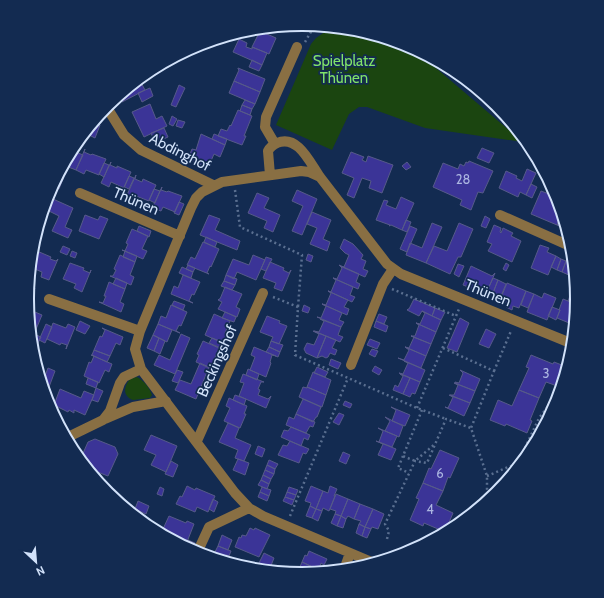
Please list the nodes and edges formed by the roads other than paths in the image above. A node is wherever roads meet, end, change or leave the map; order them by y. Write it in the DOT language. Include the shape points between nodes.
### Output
graph roads {
  1 [pos="298,47"];
  2 [pos="110,112"];
  3 [pos="275,144"];
  4 [pos="270,175"];
  5 [pos="320,177"];
  6 [pos="213,185"];
  7 [pos="80,193"];
  8 [pos="500,215"];
  9 [pos="180,236"];
  10 [pos="564,245"];
  11 [pos="393,269"];
  12 [pos="263,293"];
  13 [pos="49,299"];
  14 [pos="140,331"];
  15 [pos="567,342"];
  16 [pos="351,365"];
  17 [pos="141,369"];
  18 [pos="166,401"];
  19 [pos="103,420"];
  20 [pos="71,435"];
  21 [pos="197,441"];
  22 [pos="249,508"];
  23 [pos="200,547"];
  24 [pos="350,553"];
  25 [pos="365,559"];
  26 [pos="346,563"];
  1 -- 3 [label="street" via="266,117 265,127"];
  2 -- 6 [label="street, Abdinghof" via="124,135 141,150"];
  3 -- 4 [label="street" via="268,151"];
  3 -- 5 [label="street, Thünen" via="287,141 298,145"];
  4 -- 5 [label="street" via="301,171"];
  4 -- 6 [label="street"];
  5 -- 11 [label="street, Thünen"];
  6 -- 9 [label="street" via="196,198"];
  7 -- 9 [label="street, Thünen"];
  8 -- 10 [label="street"];
  9 -- 14 [label="street"];
  11 -- 15 [label="street, Thünen"];
  11 -- 16 [label="street" via="383,284"];
  12 -- 21 [label="street, Beckingshof"];
  13 -- 14 [label="street"];
  14 -- 17 [label="street" via="135,349"];
  17 -- 18 [label="street"];
  17 -- 19 [label="street" via="124,377 110,411"];
  18 -- 19 [label="street" via="133,407"];
  18 -- 21 [label="street"];
  19 -- 20 [label="street"];
  21 -- 22 [label="street"];
  22 -- 23 [label="street" via="209,527"];
  22 -- 24 [label="street"];
  24 -- 25 [label="street"];
  24 -- 26 [label="street"];
}
